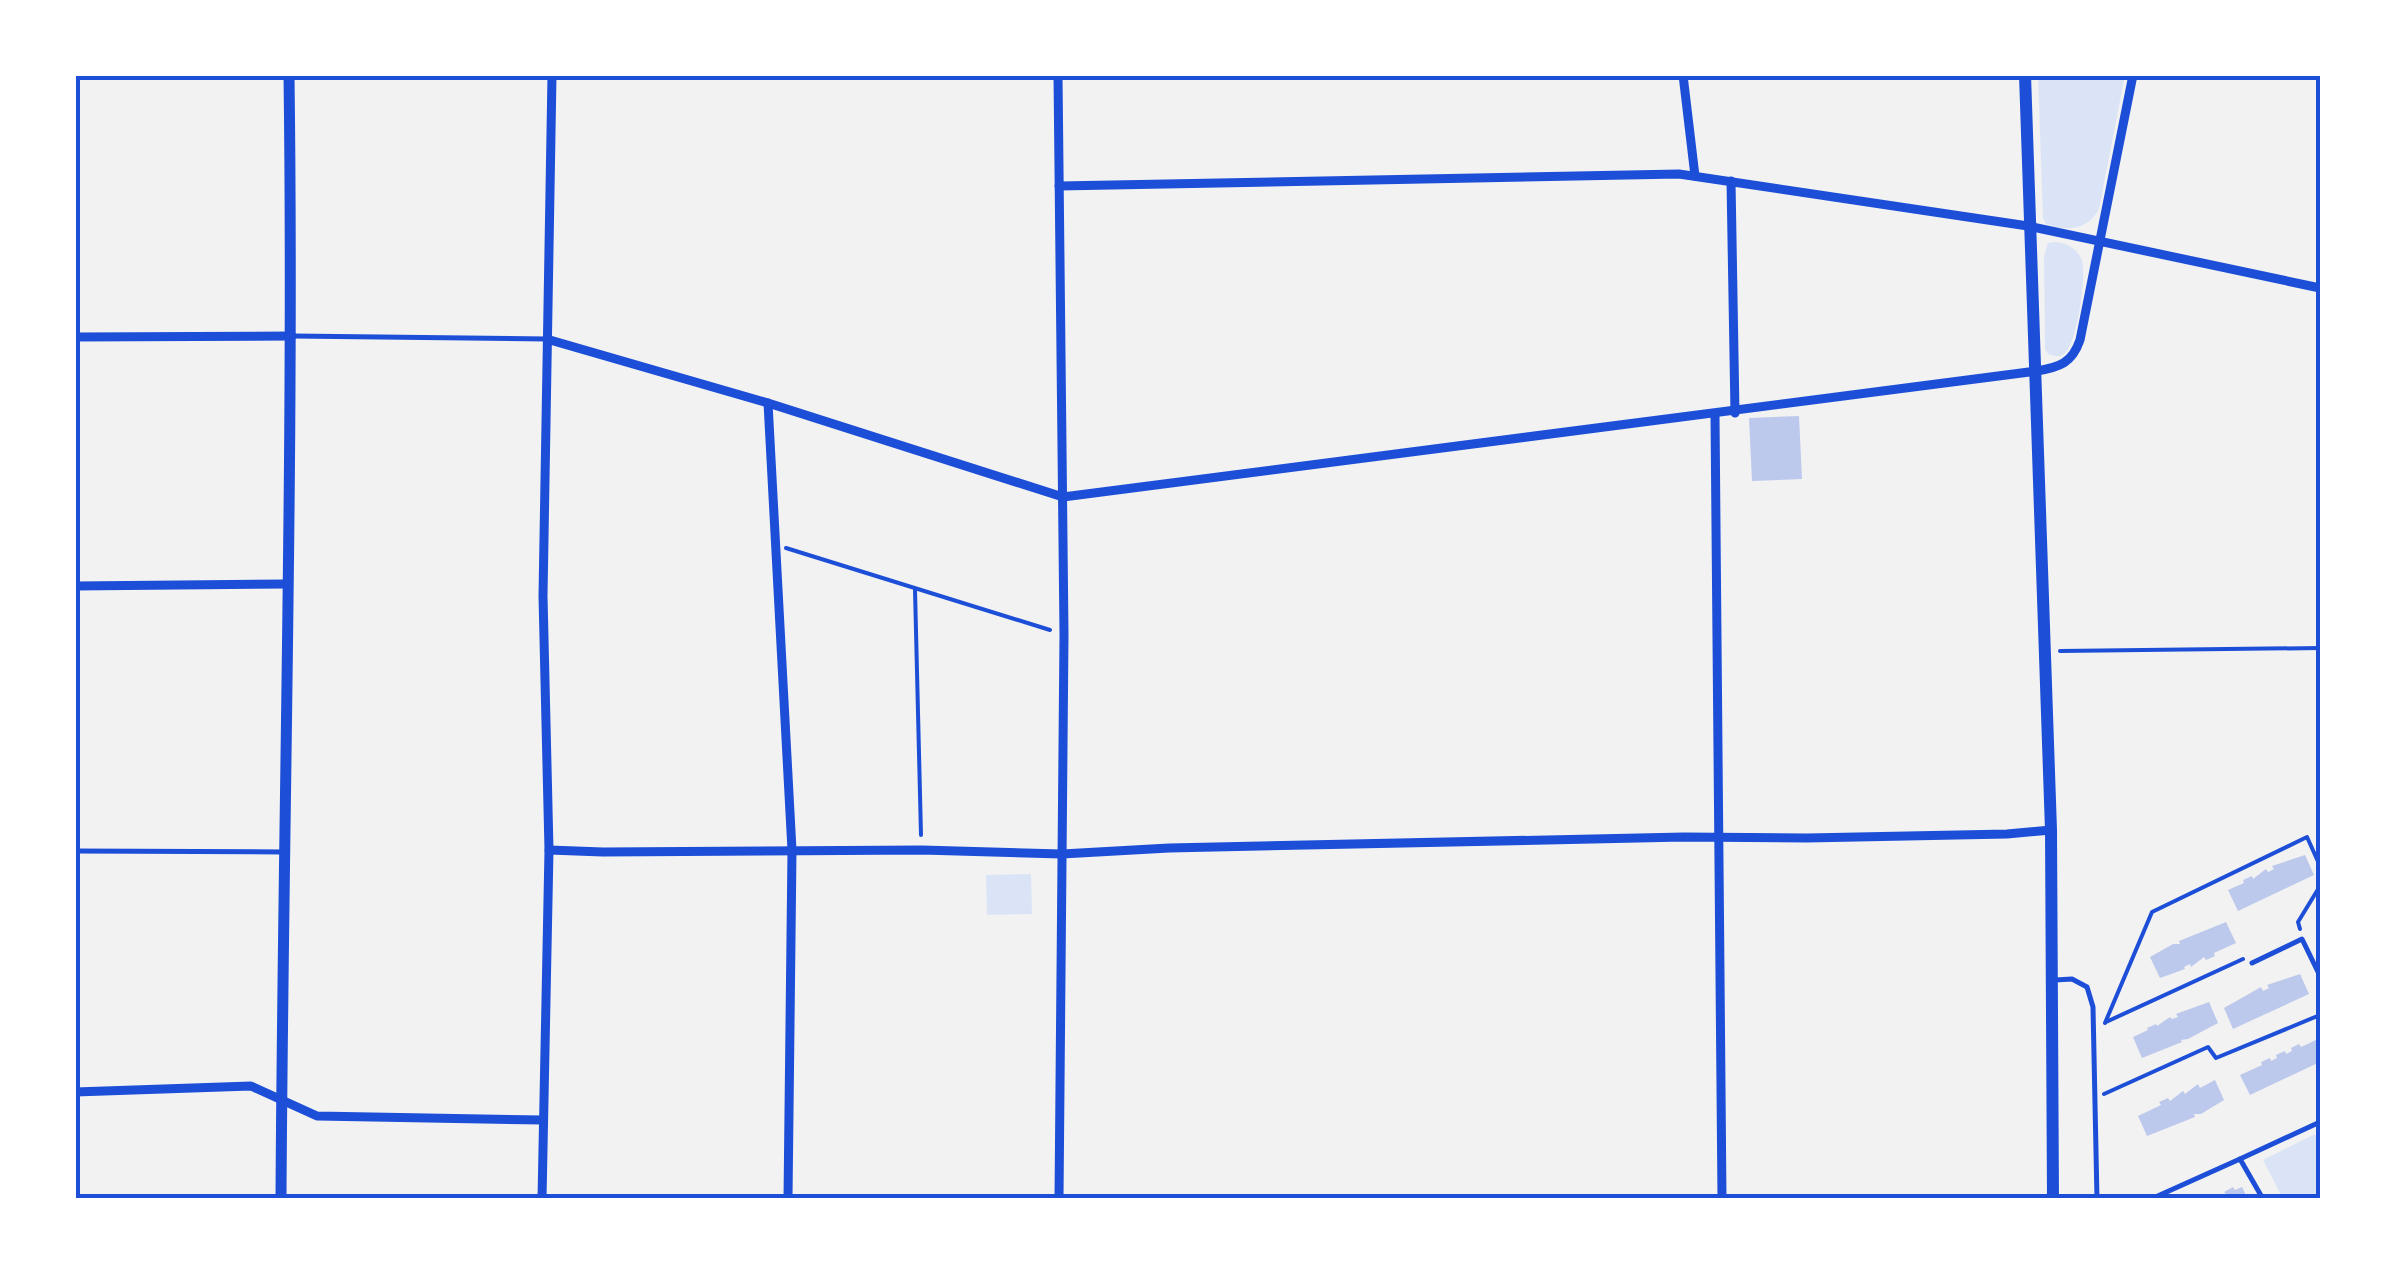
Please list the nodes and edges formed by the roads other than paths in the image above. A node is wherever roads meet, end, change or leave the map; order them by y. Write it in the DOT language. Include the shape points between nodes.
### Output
graph roads {
  1 [pos="290,75"];
  2 [pos="513,75"];
  3 [pos="552,75"];
  4 [pos="1058,75"];
  5 [pos="1683,75"];
  6 [pos="2026,75"];
  7 [pos="2133,75"];
  8 [pos="1695,176"];
  9 [pos="1730,181"];
  10 [pos="1059,186"];
  11 [pos="2028,226"];
  12 [pos="2100,243"];
  13 [pos="2320,288"];
  14 [pos="292,336"];
  15 [pos="75,337"];
  16 [pos="550,340"];
  17 [pos="2038,372"];
  18 [pos="768,403"];
  19 [pos="1735,412"];
  20 [pos="1715,416"];
  21 [pos="1062,498"];
  22 [pos="286,584"];
  23 [pos="75,586"];
  24 [pos="2051,830"];
  25 [pos="1720,836"];
  26 [pos="549,850"];
  27 [pos="792,850"];
  28 [pos="75,851"];
  29 [pos="284,852"];
  30 [pos="1062,854"];
  31 [pos="2252,963"];
  32 [pos="2320,976"];
  33 [pos="2052,980"];
  34 [pos="75,1092"];
  35 [pos="282,1100"];
  36 [pos="543,1120"];
  37 [pos="2320,1122"];
  38 [pos="2240,1158"];
  39 [pos="281,1199"];
  40 [pos="542,1199"];
  41 [pos="788,1199"];
  42 [pos="1059,1199"];
  43 [pos="1722,1199"];
  44 [pos="2053,1199"];
  45 [pos="2097,1199"];
  46 [pos="2151,1199"];
  47 [pos="2264,1199"];
  1 -- 14 [label="street"];
  2 -- 3 [label="street"];
  3 -- 16 [label="street"];
  4 -- 10 [label="street"];
  5 -- 8 [label="street"];
  6 -- 11 [label="main road"];
  7 -- 12 [label="street"];
  8 -- 9 [label="street"];
  8 -- 10 [label="street"];
  9 -- 11 [label="street"];
  9 -- 19 [label="street"];
  10 -- 21 [label="street"];
  11 -- 12 [label="street"];
  11 -- 17 [label="main road"];
  12 -- 13 [label="street"];
  12 -- 17 [label="street" via="2075,354 2065,365"];
  14 -- 15 [label="street"];
  14 -- 16 [label="lane"];
  14 -- 22 [label="street"];
  16 -- 18 [label="street"];
  16 -- 26 [label="street" via="543,596"];
  17 -- 19 [label="street"];
  17 -- 24 [label="main road"];
  18 -- 21 [label="street"];
  18 -- 27 [label="street"];
  19 -- 20 [label="street"];
  20 -- 21 [label="street"];
  20 -- 25 [label="street"];
  21 -- 30 [label="street"];
  22 -- 23 [label="street"];
  22 -- 29 [label="street"];
  24 -- 25 [label="street"];
  24 -- 33 [label="main road"];
  25 -- 30 [label="street"];
  25 -- 43 [label="street"];
  26 -- 27 [label="street"];
  26 -- 36 [label="street"];
  27 -- 30 [label="street"];
  27 -- 41 [label="street"];
  28 -- 29 [label="lane"];
  29 -- 35 [label="street"];
  30 -- 42 [label="street"];
  31 -- 32 [label="lane" via="2302,939"];
  33 -- 44 [label="main road"];
  33 -- 45 [label="lane" via="2087,987 2094,1023"];
  34 -- 35 [label="street" via="251,1086"];
  35 -- 36 [label="street" via="316,1116"];
  35 -- 39 [label="street"];
  36 -- 40 [label="street"];
  37 -- 38 [label="lane"];
  38 -- 46 [label="lane"];
  38 -- 47 [label="lane"];
}
